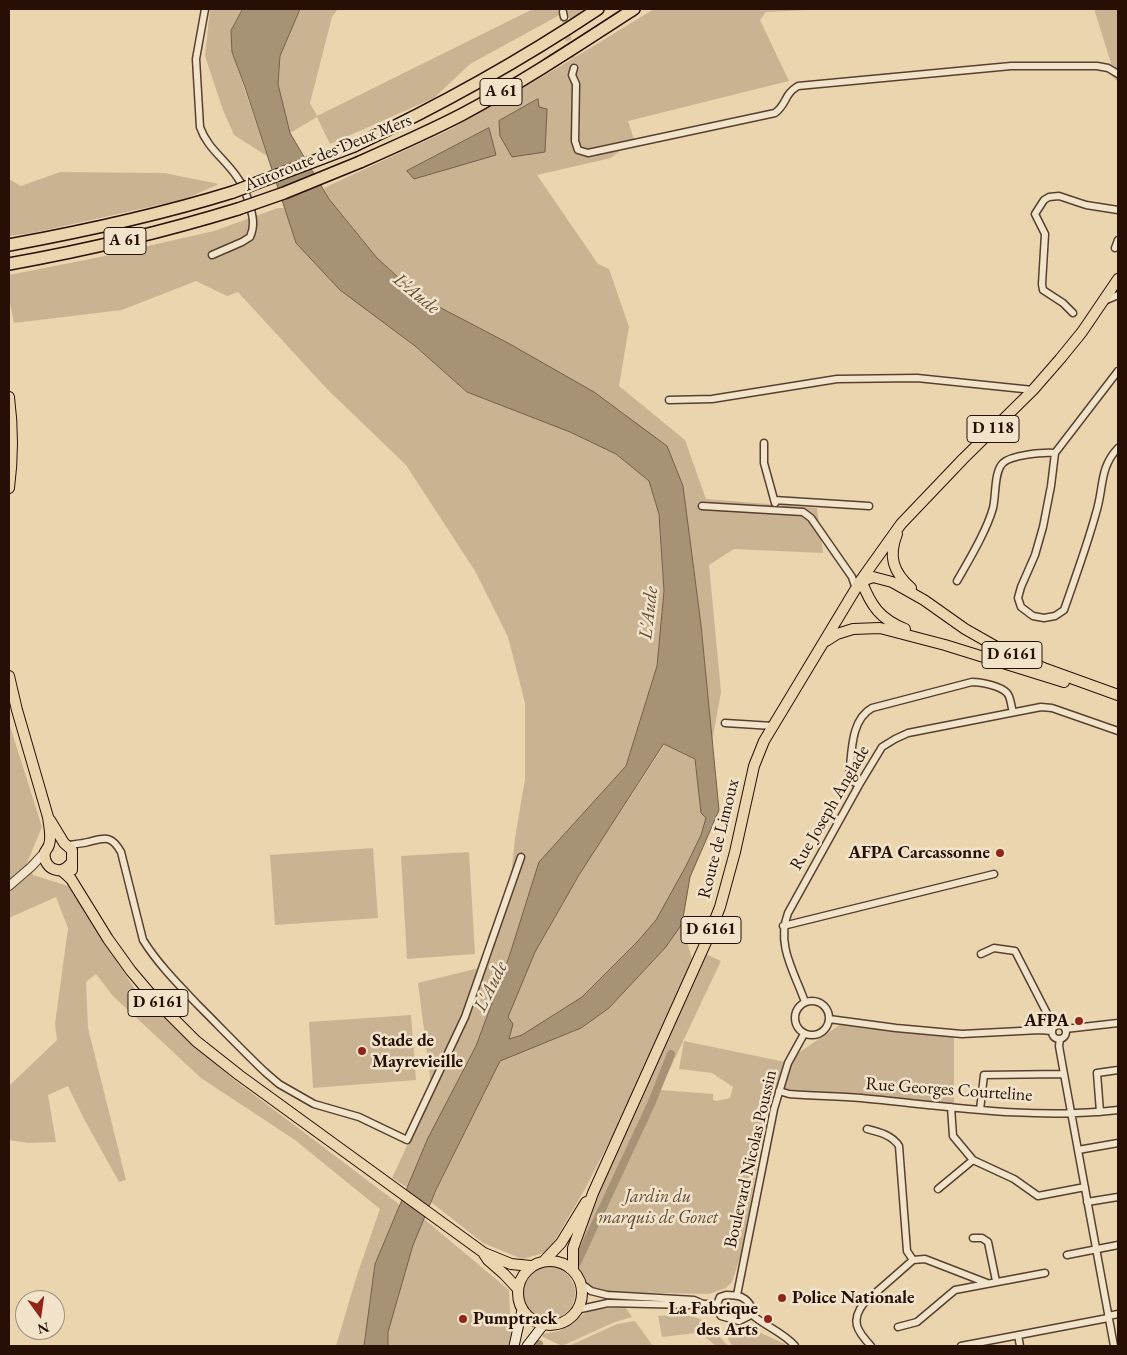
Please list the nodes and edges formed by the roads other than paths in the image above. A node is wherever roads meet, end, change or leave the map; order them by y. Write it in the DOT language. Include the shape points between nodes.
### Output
graph roads {
  1 [pos="206,9"];
  2 [pos="598,9"];
  3 [pos="634,9"];
  4 [pos="574,68"];
  5 [pos="1118,74"];
  6 [pos="1118,210"];
  7 [pos="1118,240"];
  8 [pos="9,245"];
  9 [pos="1116,248"];
  10 [pos="212,255"];
  11 [pos="9,264"];
  12 [pos="1118,279"];
  13 [pos="1118,295"];
  14 [pos="1103,302"];
  15 [pos="1072,313"];
  16 [pos="1118,371"];
  17 [pos="1033,390"];
  18 [pos="9,397"];
  19 [pos="669,400"];
  20 [pos="764,442"];
  21 [pos="1118,448"];
  22 [pos="1055,452"];
  23 [pos="9,488"];
  24 [pos="774,500"];
  25 [pos="702,506"];
  26 [pos="869,506"];
  27 [pos="777,509"];
  28 [pos="901,524"];
  29 [pos="957,580"];
  30 [pos="856,581"];
  31 [pos="924,600"];
  32 [pos="824,642"];
  33 [pos="945,645"];
  34 [pos="811,661"];
  35 [pos="9,676"];
  36 [pos="1113,693"];
  37 [pos="1013,712"];
  38 [pos="726,723"];
  39 [pos="773,726"];
  40 [pos="1118,731"];
  41 [pos="859,785"];
  42 [pos="48,817"];
  43 [pos="88,842"];
  44 [pos="66,844"];
  45 [pos="47,849"];
  46 [pos="521,858"];
  47 [pos="72,860"];
  48 [pos="48,865"];
  49 [pos="31,867"];
  50 [pos="61,870"];
  51 [pos="994,874"];
  52 [pos="9,886"];
  53 [pos="83,897"];
  54 [pos="783,926"];
  55 [pos="981,954"];
  56 [pos="805,1002"];
  57 [pos="830,1019"];
  58 [pos="1118,1023"];
  59 [pos="1053,1029"];
  60 [pos="1065,1029"];
  61 [pos="804,1034"];
  62 [pos="1060,1039"];
  63 [pos="1118,1070"];
  64 [pos="1064,1074"];
  65 [pos="779,1091"];
  66 [pos="951,1107"];
  67 [pos="980,1110"];
  68 [pos="1118,1110"];
  69 [pos="1071,1112"];
  70 [pos="1100,1112"];
  71 [pos="867,1128"];
  72 [pos="1118,1143"];
  73 [pos="1078,1150"];
  74 [pos="973,1160"];
  75 [pos="1085,1187"];
  76 [pos="938,1189"];
  77 [pos="593,1193"];
  78 [pos="1118,1197"];
  79 [pos="1087,1202"];
  80 [pos="973,1238"];
  81 [pos="1118,1245"];
  82 [pos="1096,1249"];
  83 [pos="484,1253"];
  84 [pos="1067,1255"];
  85 [pos="913,1260"];
  86 [pos="544,1261"];
  87 [pos="531,1266"];
  88 [pos="573,1270"];
  89 [pos="1046,1273"];
  90 [pos="996,1281"];
  91 [pos="580,1283"];
  92 [pos="987,1283"];
  93 [pos="518,1289"];
  94 [pos="737,1295"];
  95 [pos="700,1303"];
  96 [pos="716,1304"];
  97 [pos="522,1310"];
  98 [pos="576,1310"];
  99 [pos="750,1313"];
  100 [pos="1118,1314"];
  101 [pos="1108,1317"];
  102 [pos="544,1324"];
  103 [pos="898,1327"];
  104 [pos="1018,1335"];
  105 [pos="514,1346"];
  106 [pos="528,1346"];
  107 [pos="795,1346"];
  108 [pos="870,1346"];
  109 [pos="961,1346"];
  110 [pos="1020,1346"];
  111 [pos="1114,1346"];
  1 -- 10 [label="street" via="196,59 200,127 208,145 246,192 254,222 250,236"];
  2 -- 8 [label="highway, Autoroute des Deux Mers / A 61, bridge" via="462,92 354,146 232,192 140,218"];
  3 -- 11 [label="highway, Autoroute des Deux Mers / A 61, bridge" via="491,98 408,141 301,187 144,236"];
  4 -- 5 [label="street" via="575,141 578,150 588,153 775,113 783,108 789,92 798,86 1012,66 1097,66"];
  6 -- 15 [label="street" via="1058,196 1044,200 1035,214 1045,234 1043,290 1064,303"];
  7 -- 9 [label="street"];
  12 -- 14 [label="main road, D 118"];
  13 -- 14 [label="street"];
  14 -- 17 [label="main road, D 118"];
  16 -- 22 [label="street"];
  17 -- 19 [label="street" via="917,378 837,379 712,399"];
  17 -- 28 [label="main road, D 118"];
  18 -- 23 [label="main road" via="13,446"];
  20 -- 24 [label="street" via="764,462"];
  21 -- 22 [label="street" via="1104,469 1097,510 1064,610 1044,618 1033,616 1021,607 1018,598 1036,555"];
  22 -- 29 [label="street" via="1009,458 1002,464 998,471 993,508"];
  24 -- 26 [label="street"];
  24 -- 27 [label="street"];
  25 -- 27 [label="street"];
  27 -- 30 [label="street" via="803,512 810,518"];
  28 -- 30 [label="main road, D 118"];
  28 -- 31 [label="main road, D 6161" via="892,546 893,560 903,581"];
  30 -- 31 [label="main road, D 6161" via="882,579"];
  30 -- 32 [label="main road, D 6161"];
  30 -- 33 [label="main road" via="882,616 897,626"];
  30 -- 34 [label="main road, D 6161"];
  31 -- 36 [label="main road, D 6161" via="1002,650"];
  32 -- 33 [label="main road, D 6161" via="853,629 880,628"];
  32 -- 34 [label="main road, D 6161"];
  33 -- 36 [label="main road" via="1066,683"];
  34 -- 39 [label="main road, Route de Limoux / D 6161"];
  35 -- 42 [label="main road"];
  37 -- 40 [label="street, Rue Joseph Anglade" via="1052,708"];
  37 -- 41 [label="street, Rue Joseph Anglade" via="908,733 895,739 882,747"];
  37 -- 41 [label="street" via="1007,692 983,682 972,682 872,708 864,712 856,726 849,776"];
  38 -- 39 [label="street"];
  39 -- 77 [label="main road, Route de Limoux / D 6161" via="754,766 720,907"];
  41 -- 54 [label="street, Rue Joseph Anglade"];
  42 -- 44 [label="main road"];
  42 -- 45 [label="main road"];
  43 -- 44 [label="street"];
  43 -- 46 [label="street" via="102,838 118,845 143,940 149,950 265,1072 314,1104 359,1116 407,1140 466,1017"];
  43 -- 47 [label="street"];
  44 -- 45 [label="main road" via="56,842"];
  44 -- 47 [label="main road" via="72,850"];
  45 -- 48 [label="main road" via="45,861"];
  45 -- 49 [label="street"];
  47 -- 50 [label="main road"];
  47 -- 53 [label="main road, D 6161"];
  48 -- 49 [label="street"];
  48 -- 50 [label="main road"];
  49 -- 52 [label="street"];
  50 -- 53 [label="main road, D 6161"];
  51 -- 54 [label="street"];
  53 -- 83 [label="main road, D 6161" via="131,971 196,1041"];
  54 -- 56 [label="street, Rue Joseph Anglade" via="785,950"];
  55 -- 59 [label="street" via="994,948 1015,951"];
  56 -- 57 [label="street" via="822,1004"];
  56 -- 61 [label="street" via="798,1006 794,1020"];
  57 -- 59 [label="street" via="962,1034"];
  57 -- 61 [label="street" via="820,1033"];
  58 -- 60 [label="street"];
  59 -- 60 [label="street" via="1060,1026"];
  59 -- 62 [label="street" via="1054,1037"];
  60 -- 62 [label="street" via="1065,1036"];
  61 -- 65 [label="street, Boulevard Nicolas Poussin" via="788,1064"];
  62 -- 64 [label="street"];
  63 -- 70 [label="street" via="1097,1073"];
  64 -- 67 [label="street" via="984,1075"];
  64 -- 69 [label="street"];
  65 -- 66 [label="street, Rue Georges Courteline"];
  65 -- 94 [label="street, Boulevard Nicolas Poussin"];
  66 -- 67 [label="street, Rue Georges Courteline"];
  66 -- 74 [label="street" via="953,1136"];
  67 -- 69 [label="street, Rue Georges Courteline"];
  68 -- 70 [label="street, Rue Georges Courteline"];
  69 -- 70 [label="street, Rue Georges Courteline"];
  69 -- 73 [label="street"];
  71 -- 85 [label="street" via="895,1140 899,1146 907,1251"];
  72 -- 73 [label="street"];
  73 -- 75 [label="street"];
  74 -- 75 [label="street" via="1014,1179 1038,1196"];
  74 -- 76 [label="street"];
  75 -- 79 [label="street"];
  77 -- 86 [label="main road, D 6161" via="561,1244"];
  77 -- 88 [label="main road, D 6161" via="573,1248"];
  78 -- 79 [label="street"];
  79 -- 82 [label="street"];
  80 -- 90 [label="street" via="988,1242"];
  81 -- 82 [label="street"];
  82 -- 84 [label="street"];
  82 -- 101 [label="street"];
  83 -- 87 [label="main road, D 6161" via="511,1264"];
  83 -- 93 [label="main road, D 6161"];
  85 -- 92 [label="street" via="925,1259"];
  85 -- 108 [label="street" via="857,1312 856,1326"];
  86 -- 87 [label="main road"];
  86 -- 88 [label="main road" via="560,1262"];
  87 -- 93 [label="main road" via="522,1276"];
  88 -- 91 [label="main road"];
  89 -- 90 [label="street"];
  90 -- 92 [label="street"];
  91 -- 95 [label="street" via="591,1291 607,1295"];
  91 -- 98 [label="main road" via="582,1298"];
  92 -- 103 [label="street" via="955,1290 917,1322"];
  93 -- 97 [label="main road"];
  94 -- 96 [label="street" via="720,1297"];
  94 -- 99 [label="street" via="749,1301"];
  95 -- 96 [label="street"];
  95 -- 98 [label="street" via="689,1306 608,1303"];
  96 -- 99 [label="street" via="717,1311 728,1319 739,1321"];
  97 -- 102 [label="main road"];
  97 -- 105 [label="main road"];
  98 -- 102 [label="main road" via="562,1323"];
  99 -- 107 [label="street"];
  100 -- 101 [label="street"];
  101 -- 104 [label="street"];
  101 -- 111 [label="street"];
  102 -- 106 [label="main road"];
  104 -- 109 [label="street"];
  104 -- 110 [label="street"];
}
